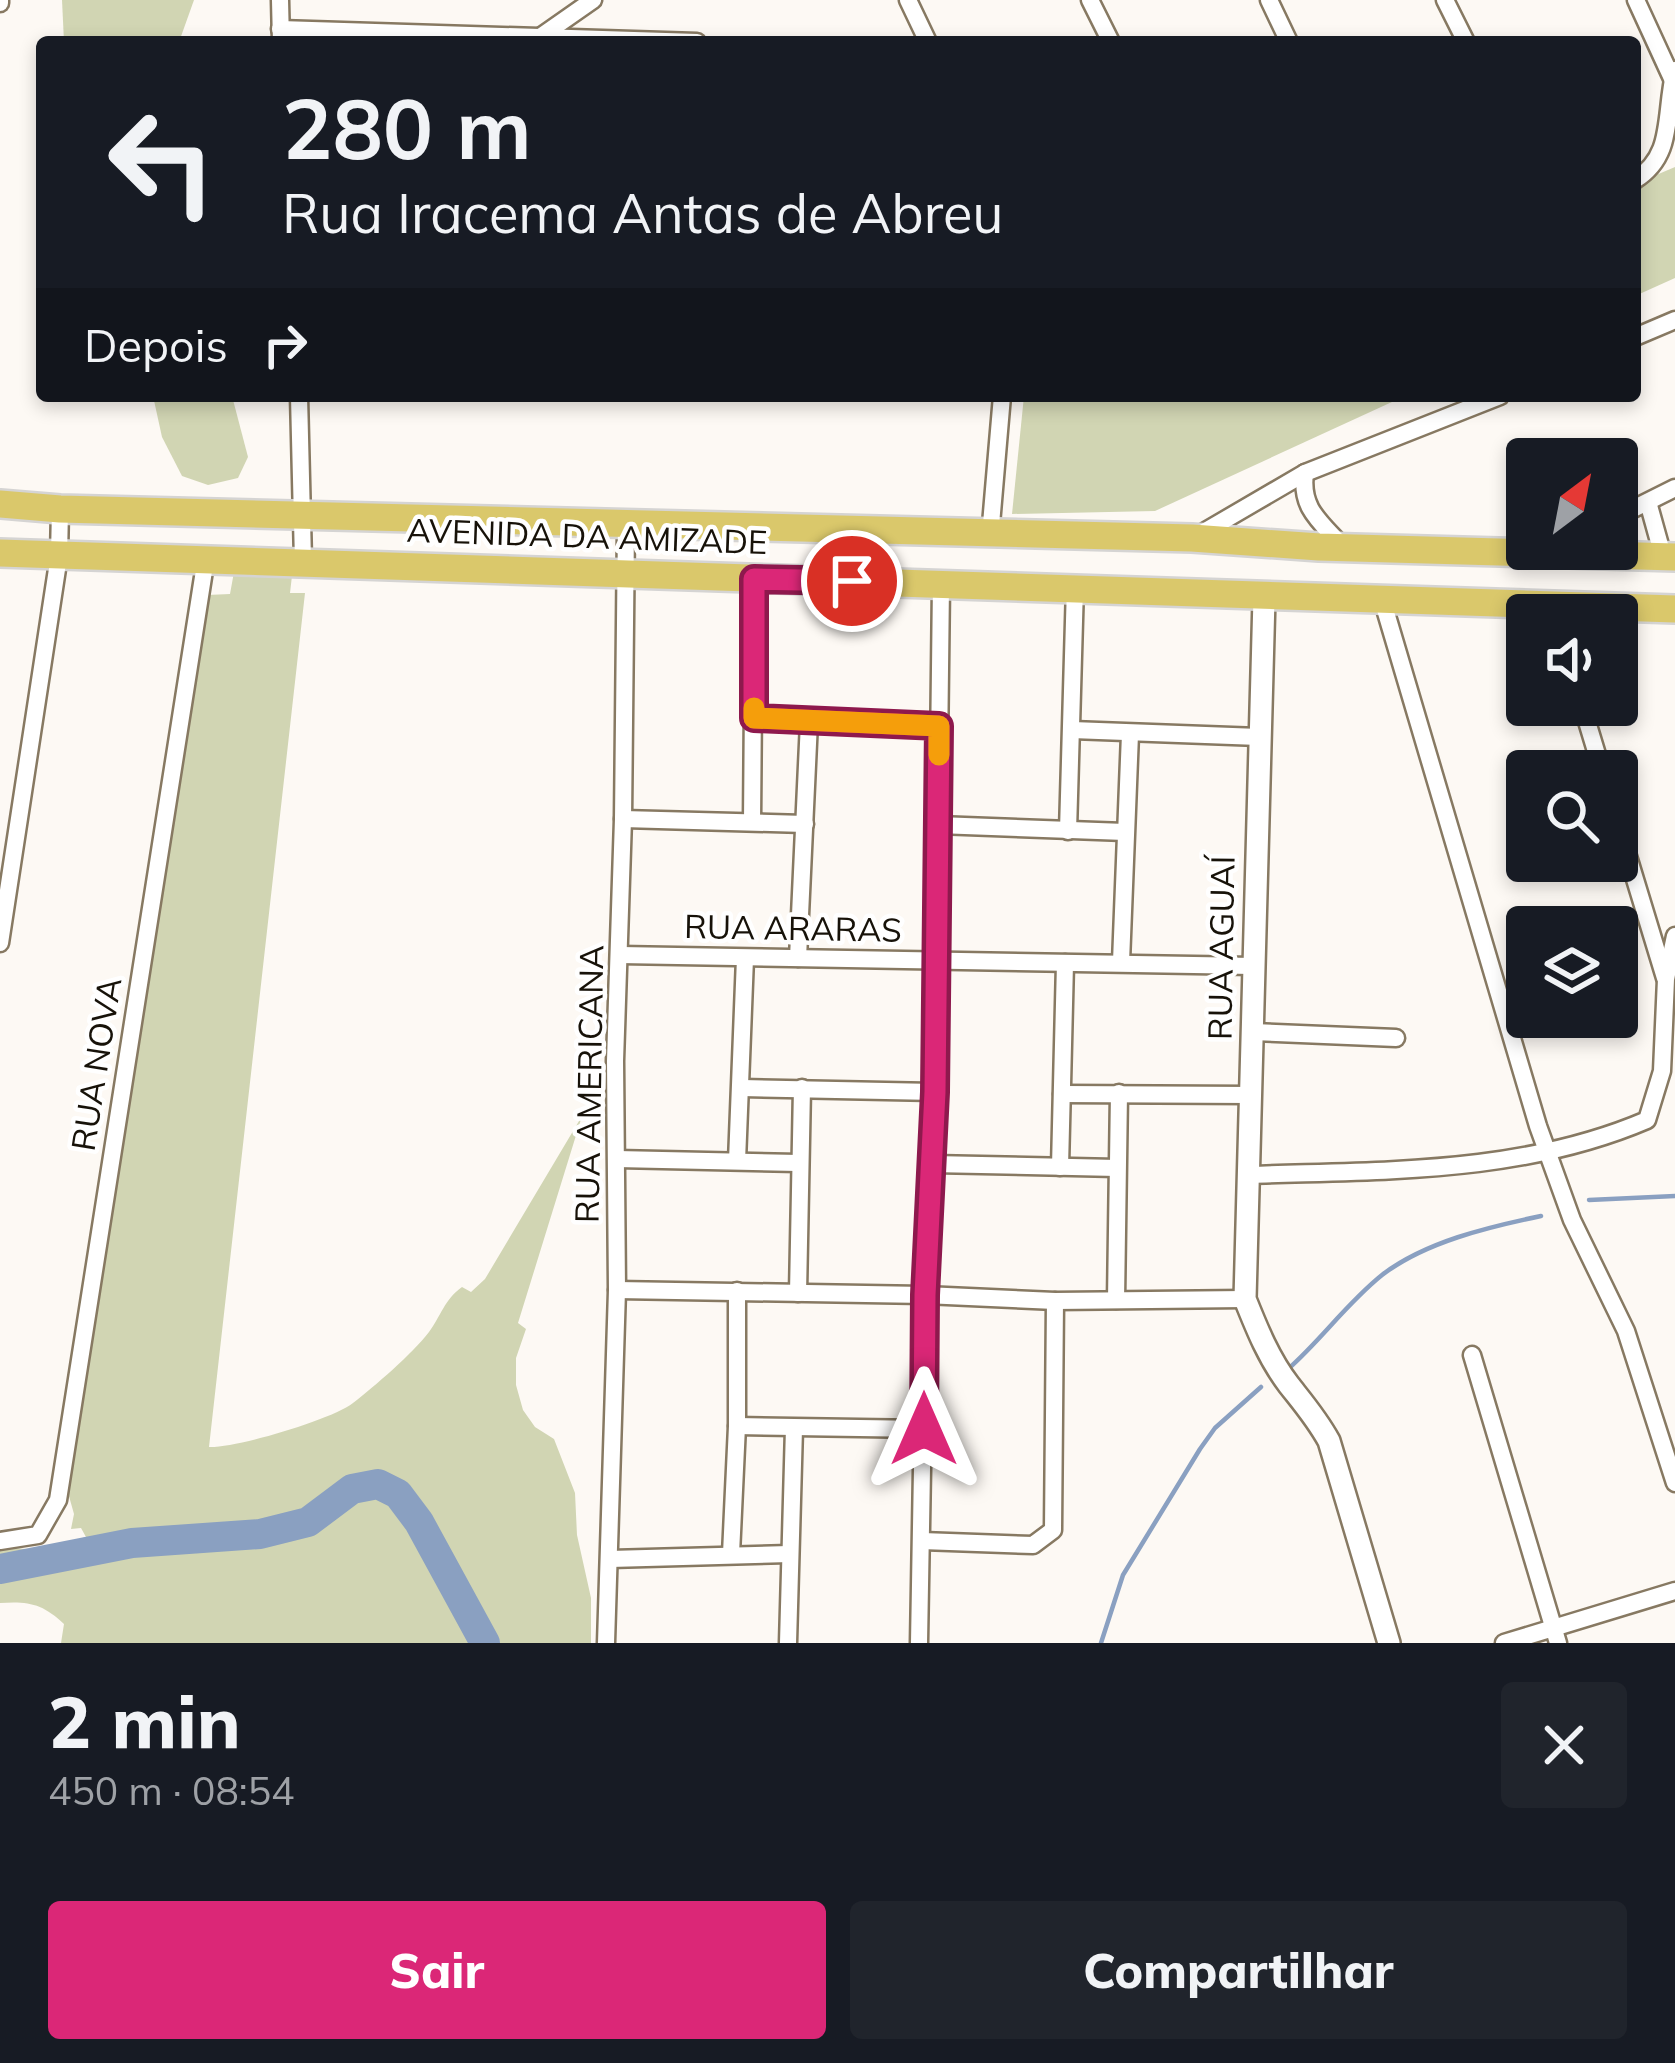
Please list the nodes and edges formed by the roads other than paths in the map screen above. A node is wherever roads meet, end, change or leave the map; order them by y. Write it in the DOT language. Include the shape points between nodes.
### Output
graph roads {
  1 [pos="280,0"];
  2 [pos="593,0"];
  3 [pos="908,0"];
  4 [pos="1090,0"];
  5 [pos="1269,0"];
  6 [pos="1445,0"];
  7 [pos="1636,0"];
  8 [pos="281,36"];
  9 [pos="541,36"];
  10 [pos="925,36"];
  11 [pos="1108,36"];
  12 [pos="1286,36"];
  13 [pos="1463,36"];
  14 [pos="1674,79"];
  15 [pos="1641,177"];
  16 [pos="1675,320"];
  17 [pos="1641,334"];
  18 [pos="299,402"];
  19 [pos="1001,402"];
  20 [pos="1467,403"];
  21 [pos="1305,473"];
  22 [pos="1675,488"];
  23 [pos="1648,502"];
  24 [pos="0,504"];
  25 [pos="1638,507"];
  26 [pos="60,509"];
  27 [pos="302,514"];
  28 [pos="626,525"];
  29 [pos="990,536"];
  30 [pos="1192,538"];
  31 [pos="1343,547"];
  32 [pos="1506,550"];
  33 [pos="0,553"];
  34 [pos="1638,555"];
  35 [pos="59,556"];
  36 [pos="1669,557"];
  37 [pos="206,558"];
  38 [pos="303,561"];
  39 [pos="627,573"];
  40 [pos="754,579"];
  41 [pos="941,584"];
  42 [pos="1075,586"];
  43 [pos="1137,591"];
  44 [pos="1264,598"];
  45 [pos="1382,599"];
  46 [pos="1638,601"];
  47 [pos="1638,607"];
  48 [pos="1506,608"];
  49 [pos="1675,609"];
  50 [pos="754,718"];
  51 [pos="809,722"];
  52 [pos="939,726"];
  53 [pos="1072,730"];
  54 [pos="1130,734"];
  55 [pos="1258,737"];
  56 [pos="623,819"];
  57 [pos="752,822"];
  58 [pos="805,824"];
  59 [pos="938,825"];
  60 [pos="1068,831"];
  61 [pos="1124,832"];
  62 [pos="1636,882"];
  63 [pos="1675,936"];
  64 [pos="0,943"];
  65 [pos="620,955"];
  66 [pos="745,958"];
  67 [pos="798,958"];
  68 [pos="935,960"];
  69 [pos="1121,962"];
  70 [pos="1065,963"];
  71 [pos="1253,966"];
  72 [pos="1666,979"];
  73 [pos="1253,1032"];
  74 [pos="1396,1038"];
  75 [pos="1668,1071"];
  76 [pos="742,1088"];
  77 [pos="802,1088"];
  78 [pos="935,1092"];
  79 [pos="1119,1093"];
  80 [pos="1062,1094"];
  81 [pos="1251,1095"];
  82 [pos="1549,1153"];
  83 [pos="616,1159"];
  84 [pos="737,1161"];
  85 [pos="798,1163"];
  86 [pos="932,1164"];
  87 [pos="1060,1167"];
  88 [pos="1117,1168"];
  89 [pos="1251,1175"];
  90 [pos="616,1291"];
  91 [pos="736,1291"];
  92 [pos="798,1293"];
  93 [pos="925,1295"];
  94 [pos="1244,1299"];
  95 [pos="1116,1300"];
  96 [pos="1054,1301"];
  97 [pos="1472,1355"];
  98 [pos="737,1426"];
  99 [pos="794,1428"];
  100 [pos="924,1429"];
  101 [pos="1675,1483"];
  102 [pos="0,1541"];
  103 [pos="922,1541"];
  104 [pos="731,1554"];
  105 [pos="789,1554"];
  106 [pos="610,1559"];
  107 [pos="1675,1591"];
  108 [pos="1556,1636"];
  109 [pos="606,1643"];
  110 [pos="788,1643"];
  111 [pos="920,1643"];
  112 [pos="1389,1643"];
  113 [pos="1504,1643"];
  1 -- 8 [label="street"];
  2 -- 9 [label="street"];
  3 -- 10 [label="street"];
  4 -- 11 [label="street"];
  5 -- 12 [label="street"];
  6 -- 13 [label="street"];
  7 -- 14 [label="street"];
  14 -- 15 [label="street" via="1664,157"];
  16 -- 17 [label="street"];
  18 -- 27 [label="street"];
  19 -- 29 [label="street"];
  20 -- 21 [label="street"];
  21 -- 30 [label="street"];
  21 -- 31 [label="street" via="1309,508"];
  22 -- 23 [label="street"];
  23 -- 25 [label="street"];
  23 -- 36 [label="street"];
  24 -- 26 [label="main road, AVENIDA DA AMIZADE"];
  26 -- 27 [label="main road, AVENIDA DA AMIZADE"];
  26 -- 35 [label="street"];
  27 -- 28 [label="main road, AVENIDA DA AMIZADE"];
  27 -- 38 [label="street"];
  28 -- 29 [label="main road, AVENIDA DA AMIZADE"];
  28 -- 39 [label="street, RUA AMERICANA"];
  29 -- 30 [label="main road, AVENIDA DA AMIZADE"];
  30 -- 31 [label="main road, AVENIDA DA AMIZADE"];
  30 -- 43 [label="main road" via="1141,550"];
  31 -- 32 [label="main road, AVENIDA DA AMIZADE"];
  33 -- 35 [label="main road, AVENIDA DA AMIZADE"];
  34 -- 36 [label="main road, AVENIDA DA AMIZADE"];
  35 -- 37 [label="main road, AVENIDA DA AMIZADE"];
  35 -- 64 [label="street"];
  36 -- 46 [label="main road"];
  37 -- 38 [label="main road, AVENIDA DA AMIZADE"];
  37 -- 102 [label="street, RUA NOVA" via="58,1500 38,1535"];
  38 -- 39 [label="main road, AVENIDA DA AMIZADE"];
  39 -- 40 [label="main road, AVENIDA DA AMIZADE"];
  39 -- 56 [label="street, RUA AMERICANA"];
  40 -- 41 [label="main road, AVENIDA DA AMIZADE"];
  40 -- 50 [label="street"];
  41 -- 42 [label="main road, AVENIDA DA AMIZADE"];
  41 -- 52 [label="street"];
  42 -- 43 [label="main road, AVENIDA DA AMIZADE"];
  42 -- 53 [label="street"];
  43 -- 44 [label="main road, AVENIDA DA AMIZADE"];
  44 -- 45 [label="main road, AVENIDA DA AMIZADE"];
  44 -- 55 [label="street, RUA AGUAÍ"];
  45 -- 48 [label="main road, AVENIDA DA AMIZADE"];
  45 -- 82 [label="street"];
  47 -- 49 [label="main road, AVENIDA DA AMIZADE"];
  50 -- 51 [label="street"];
  50 -- 57 [label="street"];
  51 -- 52 [label="street"];
  51 -- 58 [label="street"];
  52 -- 59 [label="street"];
  53 -- 54 [label="street"];
  53 -- 60 [label="street"];
  54 -- 55 [label="street"];
  54 -- 61 [label="street"];
  55 -- 71 [label="street, RUA AGUAÍ"];
  56 -- 57 [label="street"];
  56 -- 65 [label="street, RUA AMERICANA"];
  57 -- 58 [label="street"];
  58 -- 67 [label="street"];
  59 -- 60 [label="street"];
  59 -- 68 [label="street"];
  60 -- 61 [label="street"];
  61 -- 69 [label="street"];
  62 -- 72 [label="street"];
  63 -- 72 [label="street"];
  65 -- 66 [label="street, RUA ARARAS"];
  65 -- 83 [label="street, RUA AMERICANA"];
  66 -- 67 [label="street, RUA ARARAS"];
  66 -- 76 [label="street"];
  67 -- 68 [label="street, RUA ARARAS"];
  68 -- 70 [label="street, RUA ARARAS"];
  68 -- 78 [label="street"];
  69 -- 70 [label="street, RUA ARARAS"];
  69 -- 71 [label="street, RUA ARARAS"];
  70 -- 80 [label="street"];
  71 -- 73 [label="street, RUA AGUAÍ"];
  72 -- 75 [label="street"];
  73 -- 74 [label="street"];
  73 -- 81 [label="street, RUA AGUAÍ"];
  75 -- 82 [label="street" via="1647,1120"];
  76 -- 77 [label="street"];
  76 -- 84 [label="street"];
  77 -- 78 [label="street"];
  77 -- 85 [label="street"];
  78 -- 86 [label="street"];
  79 -- 80 [label="street"];
  79 -- 81 [label="street"];
  79 -- 88 [label="street"];
  80 -- 87 [label="street"];
  81 -- 89 [label="street, RUA AGUAÍ"];
  82 -- 89 [label="street" via="1454,1168"];
  82 -- 101 [label="street" via="1626,1331"];
  83 -- 84 [label="street"];
  83 -- 90 [label="street, RUA AMERICANA"];
  84 -- 85 [label="street"];
  85 -- 92 [label="street"];
  86 -- 87 [label="street"];
  86 -- 93 [label="street"];
  87 -- 88 [label="street"];
  88 -- 95 [label="street"];
  89 -- 94 [label="street, RUA AGUAÍ"];
  90 -- 91 [label="street"];
  90 -- 106 [label="street, RUA AMERICANA"];
  91 -- 92 [label="street"];
  91 -- 98 [label="street"];
  92 -- 93 [label="street"];
  93 -- 96 [label="street"];
  93 -- 100 [label="street"];
  94 -- 95 [label="street"];
  94 -- 112 [label="street" via="1264,1346 1329,1441"];
  95 -- 96 [label="street"];
  96 -- 103 [label="street" via="1053,1530 1033,1545"];
  97 -- 108 [label="street"];
  98 -- 99 [label="street"];
  98 -- 104 [label="street"];
  99 -- 100 [label="street"];
  99 -- 105 [label="street"];
  100 -- 103 [label="street"];
  103 -- 111 [label="street"];
  104 -- 105 [label="street"];
  104 -- 106 [label="street"];
  105 -- 110 [label="street"];
  106 -- 109 [label="street, RUA AMERICANA"];
  107 -- 108 [label="street"];
  108 -- 113 [label="street"];
}
